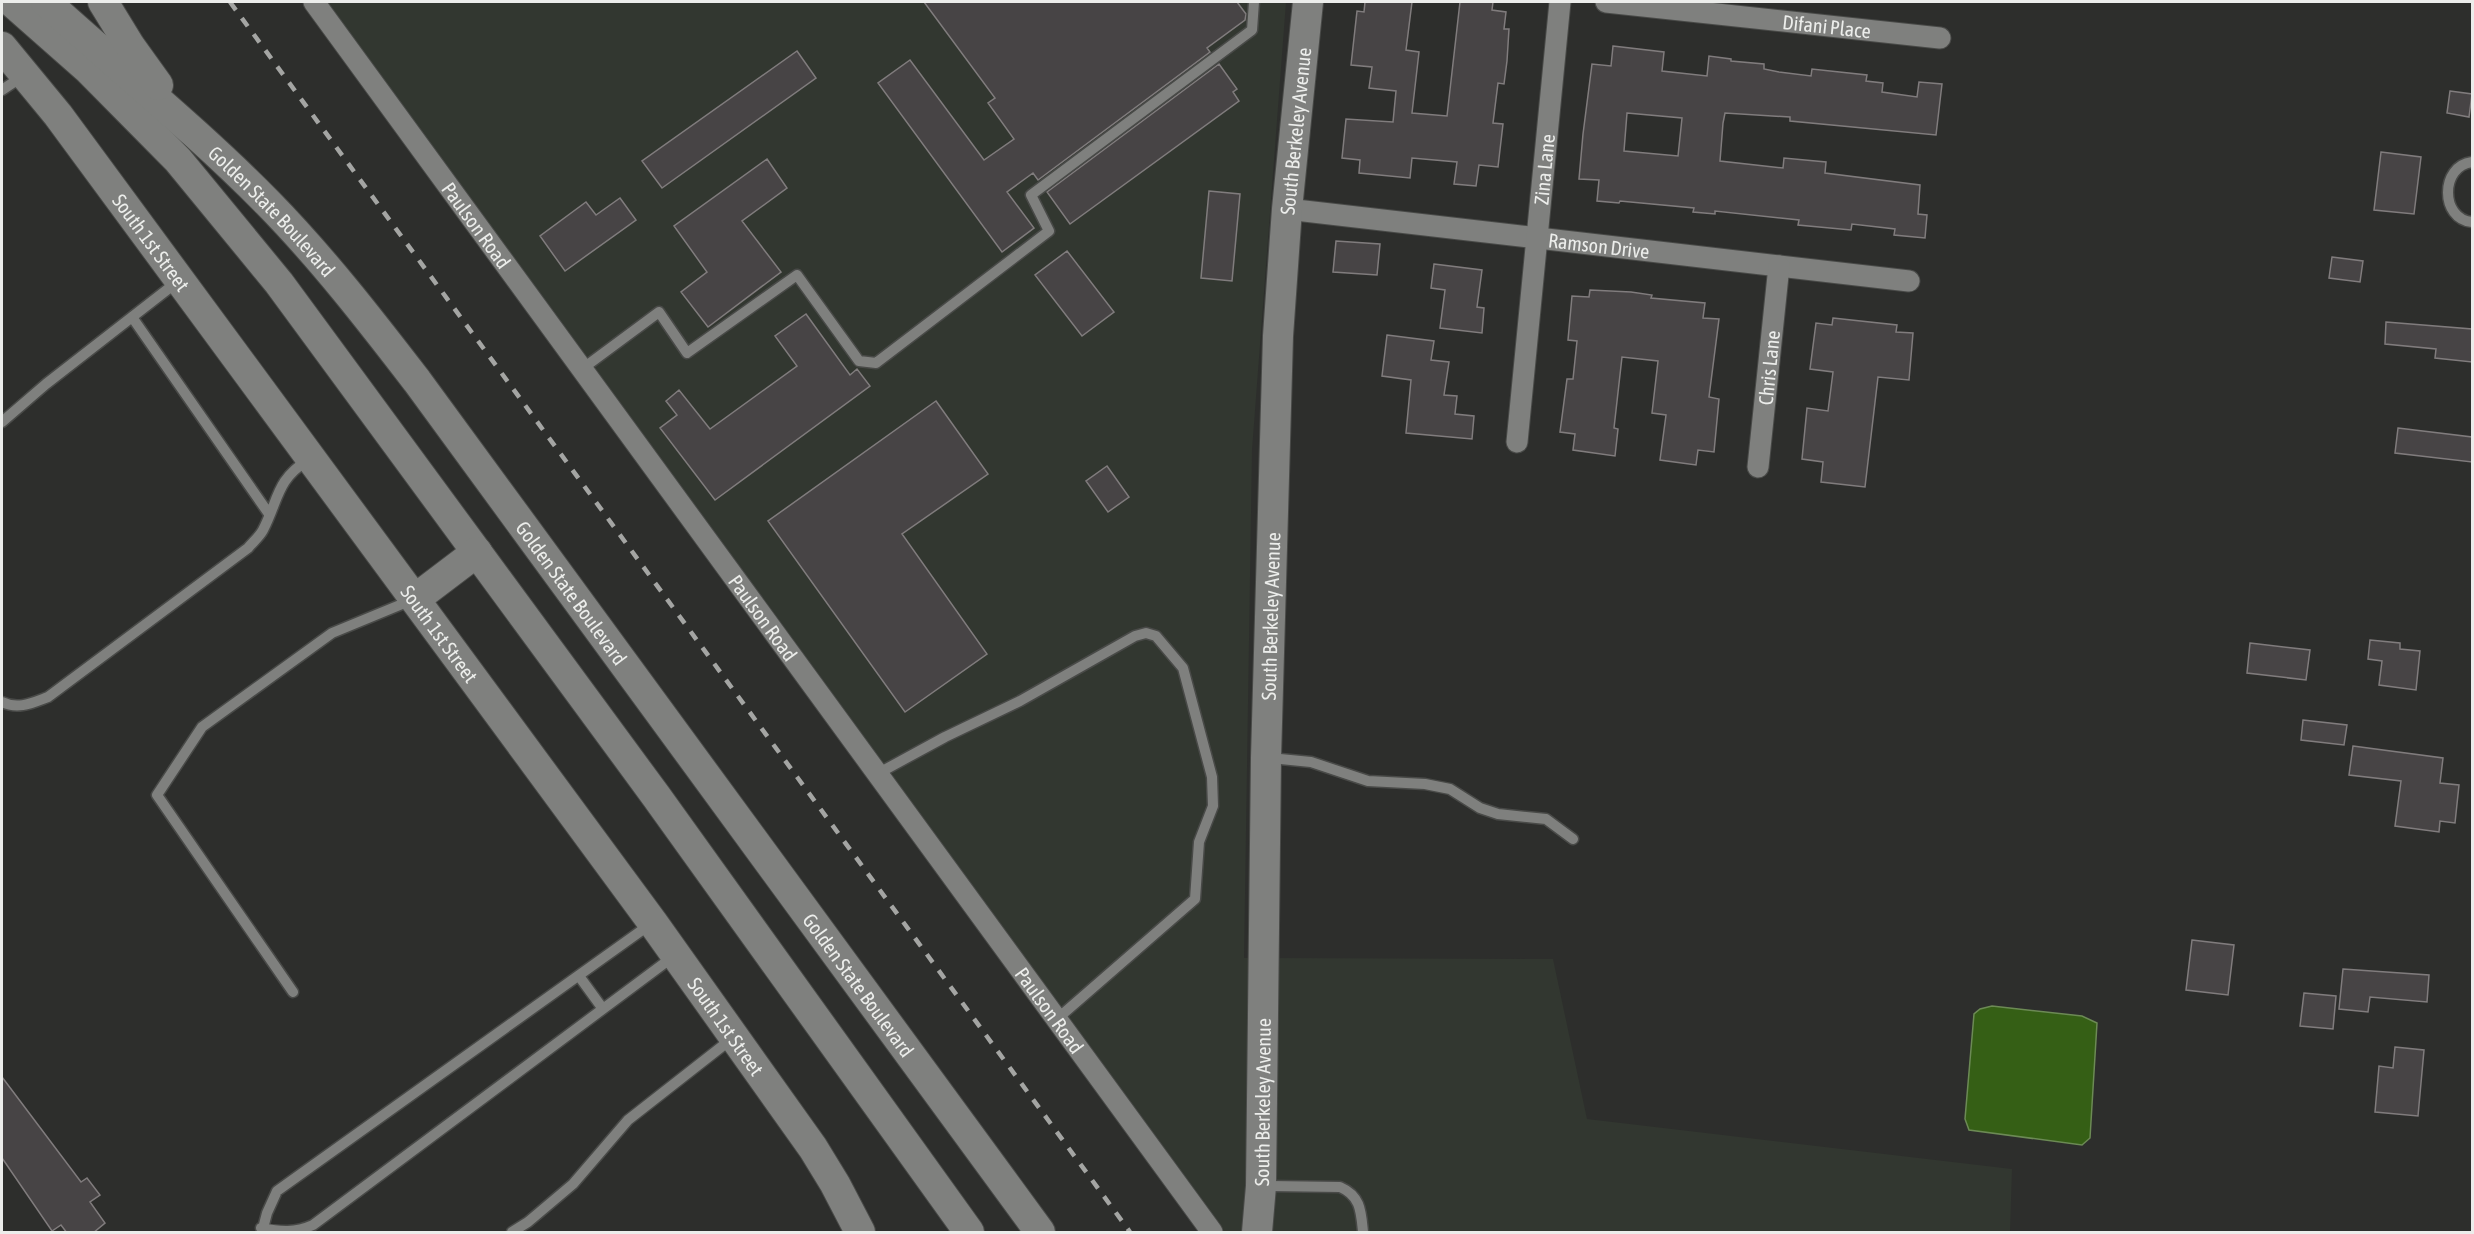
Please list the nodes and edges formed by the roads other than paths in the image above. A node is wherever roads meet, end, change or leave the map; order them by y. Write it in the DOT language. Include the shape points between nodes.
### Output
graph roads {
  1 [pos="12,2"];
  2 [pos="46,2"];
  3 [pos="103,2"];
  4 [pos="314,2"];
  5 [pos="1254,2"];
  6 [pos="1308,2"];
  7 [pos="1560,2"];
  8 [pos="1606,2"];
  9 [pos="1940,38"];
  10 [pos="2,47"];
  11 [pos="13,82"];
  12 [pos="197,135"];
  13 [pos="2472,162"];
  14 [pos="1287,209"];
  15 [pos="2472,222"];
  16 [pos="1537,238"];
  17 [pos="1779,266"];
  18 [pos="180,280"];
  19 [pos="1909,281"];
  20 [pos="132,316"];
  21 [pos="582,369"];
  22 [pos="2,422"];
  23 [pos="1517,442"];
  24 [pos="311,458"];
  25 [pos="1758,467"];
  26 [pos="269,514"];
  27 [pos="477,552"];
  28 [pos="415,599"];
  29 [pos="2,702"];
  30 [pos="1266,758"];
  31 [pos="877,774"];
  32 [pos="1573,839"];
  33 [pos="653,923"];
  34 [pos="675,956"];
  35 [pos="579,976"];
  36 [pos="293,992"];
  37 [pos="603,1009"];
  38 [pos="1057,1019"];
  39 [pos="734,1037"];
  40 [pos="1261,1186"];
  41 [pos="262,1230"];
  42 [pos="512,1233"];
  43 [pos="860,1233"];
  44 [pos="969,1233"];
  45 [pos="1040,1233"];
  46 [pos="1212,1233"];
  47 [pos="1257,1233"];
  48 [pos="1363,1233"];
  1 -- 27 [label="main road, Golden State Boulevard" via="88,69 212,199 279,283"];
  2 -- 12 [label="main road, Golden State Boulevard"];
  3 -- 12 [label="main road" via="136,55"];
  4 -- 21 [label="street, Paulson Road"];
  5 -- 21 [label="lane" via="1252,30 1031,195 1049,231 876,363 859,361 797,275 687,353 660,312"];
  6 -- 14 [label="main road, South Berkeley Avenue"];
  7 -- 16 [label="street, Zina Lane"];
  8 -- 9 [label="street, Difani Place"];
  10 -- 11 [label="main road, South 1st Street"];
  11 -- 18 [label="main road, South 1st Street" via="58,115"];
  12 -- 45 [label="main road, Golden State Boulevard" via="296,233 393,350"];
  13 -- 15 [label="lane" via="2459,166 2451,176 2448,199 2457,216"];
  14 -- 16 [label="street, Ramson Drive"];
  14 -- 30 [label="main road, South Berkeley Avenue" via="1278,336"];
  16 -- 17 [label="street, Ramson Drive"];
  16 -- 23 [label="street, Zina Lane"];
  17 -- 19 [label="street, Ramson Drive"];
  17 -- 25 [label="street, Chris Lane"];
  18 -- 20 [label="lane"];
  18 -- 24 [label="main road, South 1st Street"];
  20 -- 22 [label="lane"];
  20 -- 26 [label="lane"];
  21 -- 31 [label="street, Paulson Road"];
  24 -- 26 [label="lane" via="289,473"];
  24 -- 28 [label="main road, South 1st Street"];
  26 -- 29 [label="lane" via="262,532 248,548 48,697 25,706"];
  27 -- 28 [label="main road"];
  27 -- 44 [label="main road, Golden State Boulevard"];
  28 -- 33 [label="main road, South 1st Street"];
  28 -- 36 [label="lane" via="332,633 202,727 157,795"];
  30 -- 32 [label="lane" via="1311,762 1368,781 1450,789 1498,814 1546,819"];
  30 -- 40 [label="main road, South Berkeley Avenue"];
  31 -- 38 [label="street, Paulson Road"];
  31 -- 38 [label="lane" via="1136,636 1156,636 1183,668 1212,777 1213,807 1200,842 1195,899"];
  33 -- 34 [label="main road, South 1st Street"];
  33 -- 35 [label="lane"];
  34 -- 37 [label="lane"];
  34 -- 39 [label="main road, South 1st Street"];
  35 -- 37 [label="lane"];
  35 -- 41 [label="lane" via="277,1191"];
  37 -- 41 [label="lane" via="313,1225 283,1232"];
  38 -- 46 [label="street, Paulson Road"];
  39 -- 42 [label="lane" via="628,1120 573,1184"];
  39 -- 43 [label="main road, South 1st Street" via="824,1166"];
  40 -- 47 [label="main road, South Berkeley Avenue"];
  40 -- 48 [label="lane" via="1340,1187 1351,1192 1360,1203"];
}
